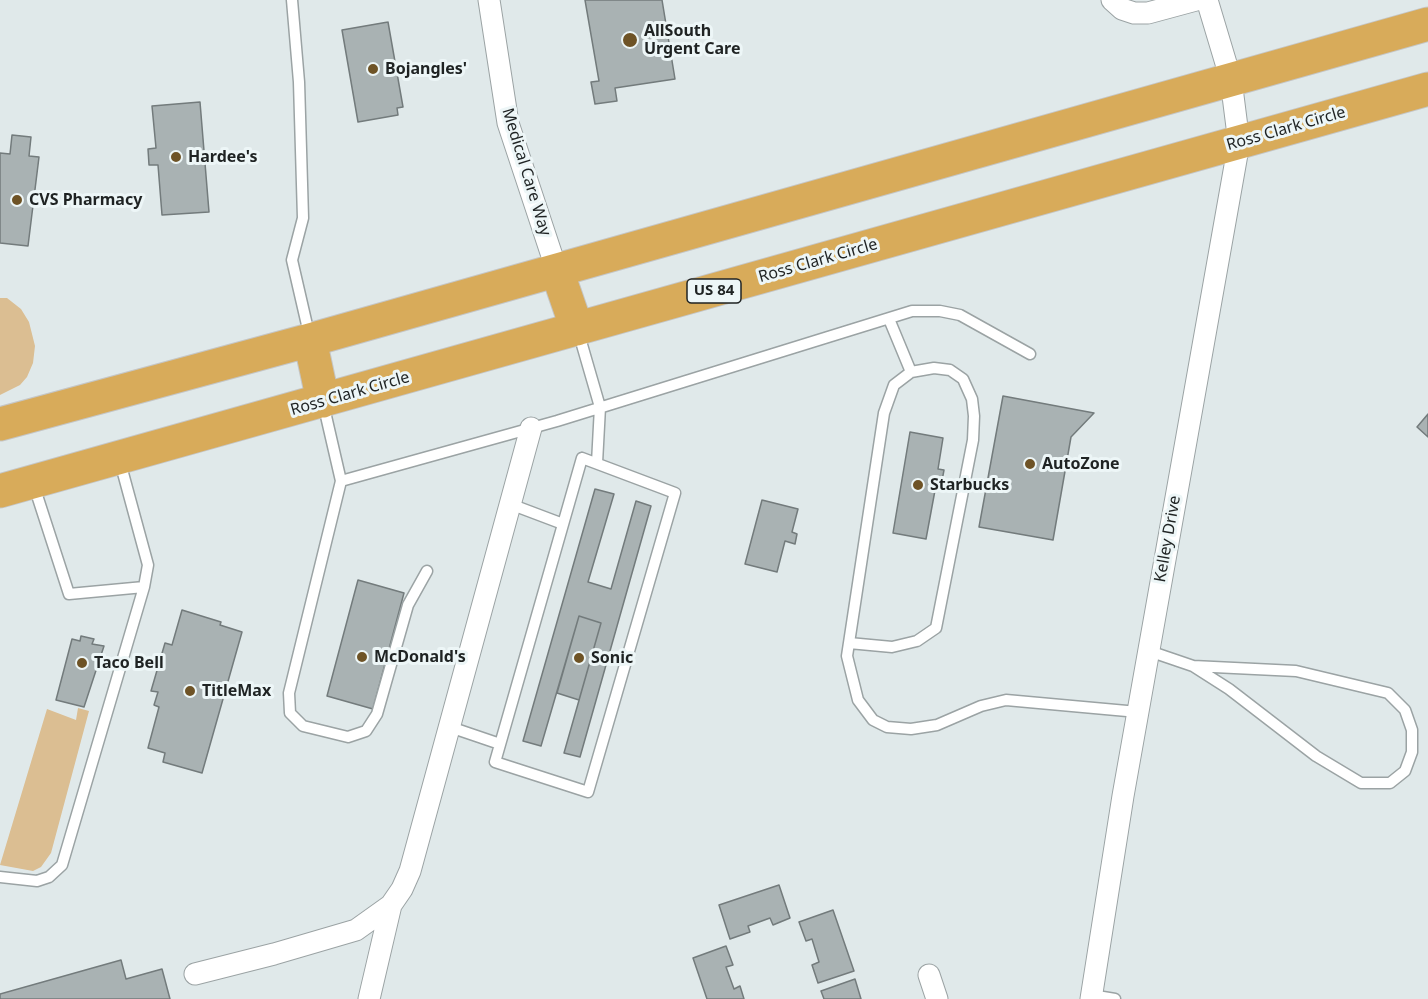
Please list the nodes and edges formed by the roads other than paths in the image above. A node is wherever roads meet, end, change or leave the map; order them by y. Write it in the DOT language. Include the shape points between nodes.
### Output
graph roads {
  1 [pos="292,0"];
  2 [pos="489,0"];
  3 [pos="1112,0"];
  4 [pos="1196,0"];
  5 [pos="1207,0"];
  6 [pos="1428,24"];
  7 [pos="1231,80"];
  8 [pos="1428,89"];
  9 [pos="1239,143"];
  10 [pos="557,271"];
  11 [pos="889,319"];
  12 [pos="577,329"];
  13 [pos="310,340"];
  14 [pos="1030,354"];
  15 [pos="911,372"];
  16 [pos="323,402"];
  17 [pos="600,407"];
  18 [pos="0,424"];
  19 [pos="531,429"];
  20 [pos="119,459"];
  21 [pos="597,463"];
  22 [pos="341,481"];
  23 [pos="33,483"];
  24 [pos="0,491"];
  25 [pos="510,504"];
  26 [pos="563,524"];
  27 [pos="427,571"];
  28 [pos="144,587"];
  29 [pos="849,643"];
  30 [pos="1149,651"];
  31 [pos="1193,666"];
  32 [pos="1138,712"];
  33 [pos="450,727"];
  34 [pos="500,744"];
  35 [pos="0,877"];
  36 [pos="391,905"];
  37 [pos="195,974"];
  38 [pos="929,975"];
  39 [pos="1091,997"];
  40 [pos="369,999"];
  41 [pos="937,999"];
  42 [pos="1115,999"];
  1 -- 13 [label="lane" via="303,218 292,260"];
  2 -- 10 [label="street, Medical Care Way" via="508,123"];
  3 -- 4 [label="street" via="1122,9 1148,13"];
  5 -- 7 [label="street, Kelley Drive"];
  6 -- 7 [label="highway"];
  7 -- 9 [label="street, Kelley Drive"];
  7 -- 10 [label="highway"];
  8 -- 9 [label="highway, Ross Clark Circle / US 84"];
  9 -- 12 [label="highway, Ross Clark Circle / US 84"];
  9 -- 30 [label="street, Kelley Drive"];
  10 -- 12 [label="highway"];
  10 -- 13 [label="highway"];
  11 -- 14 [label="lane" via="912,311 960,315"];
  11 -- 15 [label="lane"];
  11 -- 17 [label="lane"];
  12 -- 16 [label="highway, Ross Clark Circle / US 84"];
  12 -- 17 [label="lane"];
  13 -- 16 [label="highway"];
  13 -- 18 [label="highway"];
  15 -- 29 [label="lane" via="894,385 884,413"];
  15 -- 29 [label="lane" via="950,370 963,379 974,416 973,440 936,628 917,641 892,646"];
  16 -- 20 [label="highway, Ross Clark Circle / US 84"];
  16 -- 22 [label="lane"];
  17 -- 19 [label="lane"];
  17 -- 21 [label="lane"];
  19 -- 22 [label="lane"];
  19 -- 25 [label="street"];
  20 -- 23 [label="highway, Ross Clark Circle / US 84"];
  20 -- 28 [label="lane" via="148,565"];
  21 -- 26 [label="lane" via="582,458"];
  21 -- 34 [label="lane" via="675,493 588,792 495,762"];
  22 -- 27 [label="lane" via="289,693 290,713 303,726 348,737 366,731 377,714 408,605"];
  23 -- 24 [label="highway, Ross Clark Circle / US 84"];
  23 -- 28 [label="lane" via="69,594"];
  25 -- 26 [label="lane"];
  25 -- 33 [label="street"];
  26 -- 34 [label="lane"];
  28 -- 35 [label="lane" via="62,864 49,877 37,881"];
  29 -- 32 [label="lane" via="850,678 858,700 873,720 887,728 937,725 1006,700"];
  30 -- 31 [label="lane"];
  30 -- 32 [label="street, Kelley Drive"];
  31 -- 31 [label="lane" via="1296,671 1388,693 1405,710 1412,730 1413,752 1405,771 1390,783 1361,783 1316,756"];
  32 -- 39 [label="street, Kelley Drive"];
  33 -- 34 [label="lane"];
  33 -- 36 [label="street" via="411,871"];
  36 -- 37 [label="street" via="356,930"];
  36 -- 40 [label="street"];
  38 -- 41 [label="street"];
  39 -- 42 [label="lane"];
}
